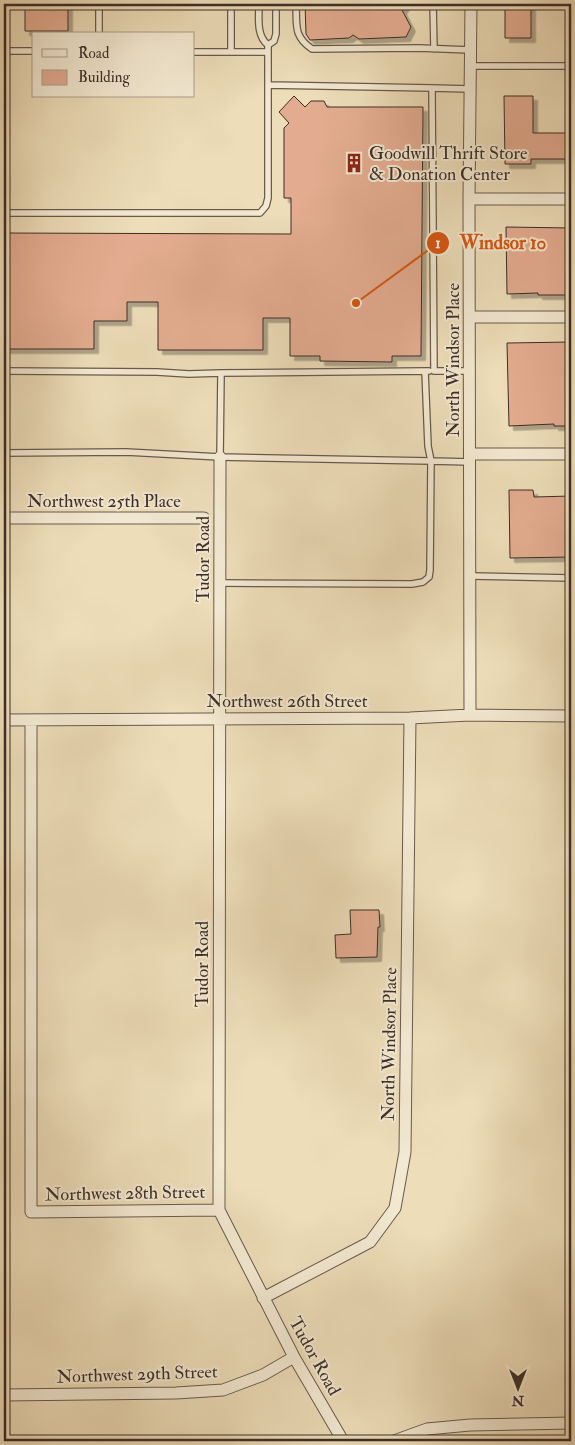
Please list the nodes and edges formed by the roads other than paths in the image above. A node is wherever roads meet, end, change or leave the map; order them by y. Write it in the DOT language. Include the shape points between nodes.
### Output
graph roads {
  1 [pos="99,4"];
  2 [pos="231,4"];
  3 [pos="259,4"];
  4 [pos="276,4"];
  5 [pos="296,4"];
  6 [pos="433,4"];
  7 [pos="470,4"];
  8 [pos="99,32"];
  9 [pos="268,45"];
  10 [pos="434,49"];
  11 [pos="470,50"];
  12 [pos="4,51"];
  13 [pos="32,51"];
  14 [pos="195,52"];
  15 [pos="231,52"];
  16 [pos="268,52"];
  17 [pos="470,66"];
  18 [pos="571,66"];
  19 [pos="268,85"];
  20 [pos="432,88"];
  21 [pos="470,89"];
  22 [pos="470,199"];
  23 [pos="571,199"];
  24 [pos="4,213"];
  25 [pos="470,317"];
  26 [pos="571,317"];
  27 [pos="425,371"];
  28 [pos="434,371"];
  29 [pos="470,371"];
  30 [pos="4,372"];
  31 [pos="221,373"];
  32 [pos="4,453"];
  33 [pos="571,454"];
  34 [pos="220,456"];
  35 [pos="471,458"];
  36 [pos="431,461"];
  37 [pos="4,518"];
  38 [pos="204,518"];
  39 [pos="471,576"];
  40 [pos="571,578"];
  41 [pos="221,583"];
  42 [pos="470,715"];
  43 [pos="571,716"];
  44 [pos="221,718"];
  45 [pos="410,718"];
  46 [pos="4,720"];
  47 [pos="31,720"];
  48 [pos="219,1210"];
  49 [pos="263,1298"];
  50 [pos="294,1357"];
  51 [pos="4,1394"];
  52 [pos="571,1423"];
  53 [pos="343,1441"];
  54 [pos="394,1441"];
  1 -- 8 [label="lane"];
  2 -- 15 [label="lane"];
  3 -- 9 [label="lane" via="260,34"];
  4 -- 9 [label="lane" via="276,34"];
  5 -- 10 [label="lane" via="300,38 312,49"];
  6 -- 10 [label="lane"];
  7 -- 11 [label="street, North Windsor Place"];
  9 -- 16 [label="lane"];
  10 -- 11 [label="lane"];
  11 -- 17 [label="street, North Windsor Place"];
  12 -- 13 [label="lane"];
  14 -- 15 [label="lane"];
  15 -- 16 [label="lane"];
  16 -- 19 [label="lane"];
  17 -- 18 [label="lane"];
  17 -- 21 [label="street, North Windsor Place"];
  19 -- 20 [label="lane"];
  19 -- 24 [label="lane" via="268,198 260,213"];
  20 -- 21 [label="lane"];
  20 -- 28 [label="lane"];
  21 -- 22 [label="street, North Windsor Place"];
  22 -- 23 [label="street"];
  22 -- 25 [label="street, North Windsor Place"];
  25 -- 26 [label="street"];
  25 -- 29 [label="street, North Windsor Place"];
  27 -- 28 [label="lane"];
  27 -- 31 [label="lane"];
  27 -- 36 [label="lane"];
  28 -- 29 [label="lane"];
  29 -- 35 [label="street, North Windsor Place"];
  30 -- 31 [label="lane"];
  31 -- 34 [label="lane"];
  32 -- 34 [label="lane" via="126,452"];
  33 -- 35 [label="street"];
  34 -- 36 [label="lane"];
  34 -- 41 [label="street, Tudor Road"];
  35 -- 36 [label="lane"];
  35 -- 39 [label="street, North Windsor Place"];
  36 -- 41 [label="lane" via="430,570 429,577 423,582"];
  37 -- 38 [label="street, Northwest 25th Place"];
  39 -- 40 [label="lane"];
  39 -- 42 [label="street, North Windsor Place"];
  41 -- 44 [label="street, Tudor Road"];
  42 -- 43 [label="street, Northwest 26th Street"];
  42 -- 45 [label="street, Northwest 26th Street"];
  44 -- 45 [label="street, Northwest 26th Street"];
  44 -- 47 [label="street, Northwest 26th Street"];
  44 -- 48 [label="street, Tudor Road"];
  45 -- 49 [label="street, North Windsor Place" via="405,1152 395,1208 370,1242"];
  46 -- 47 [label="street, Northwest 26th Street"];
  47 -- 48 [label="street, Northwest 28th Street" via="31,1212"];
  48 -- 49 [label="street, Tudor Road"];
  49 -- 50 [label="street, Tudor Road"];
  50 -- 51 [label="street, Northwest 29th Street" via="263,1375 223,1390 166,1394"];
  50 -- 53 [label="street, Tudor Road"];
  52 -- 54 [label="street" via="427,1429"];
}
